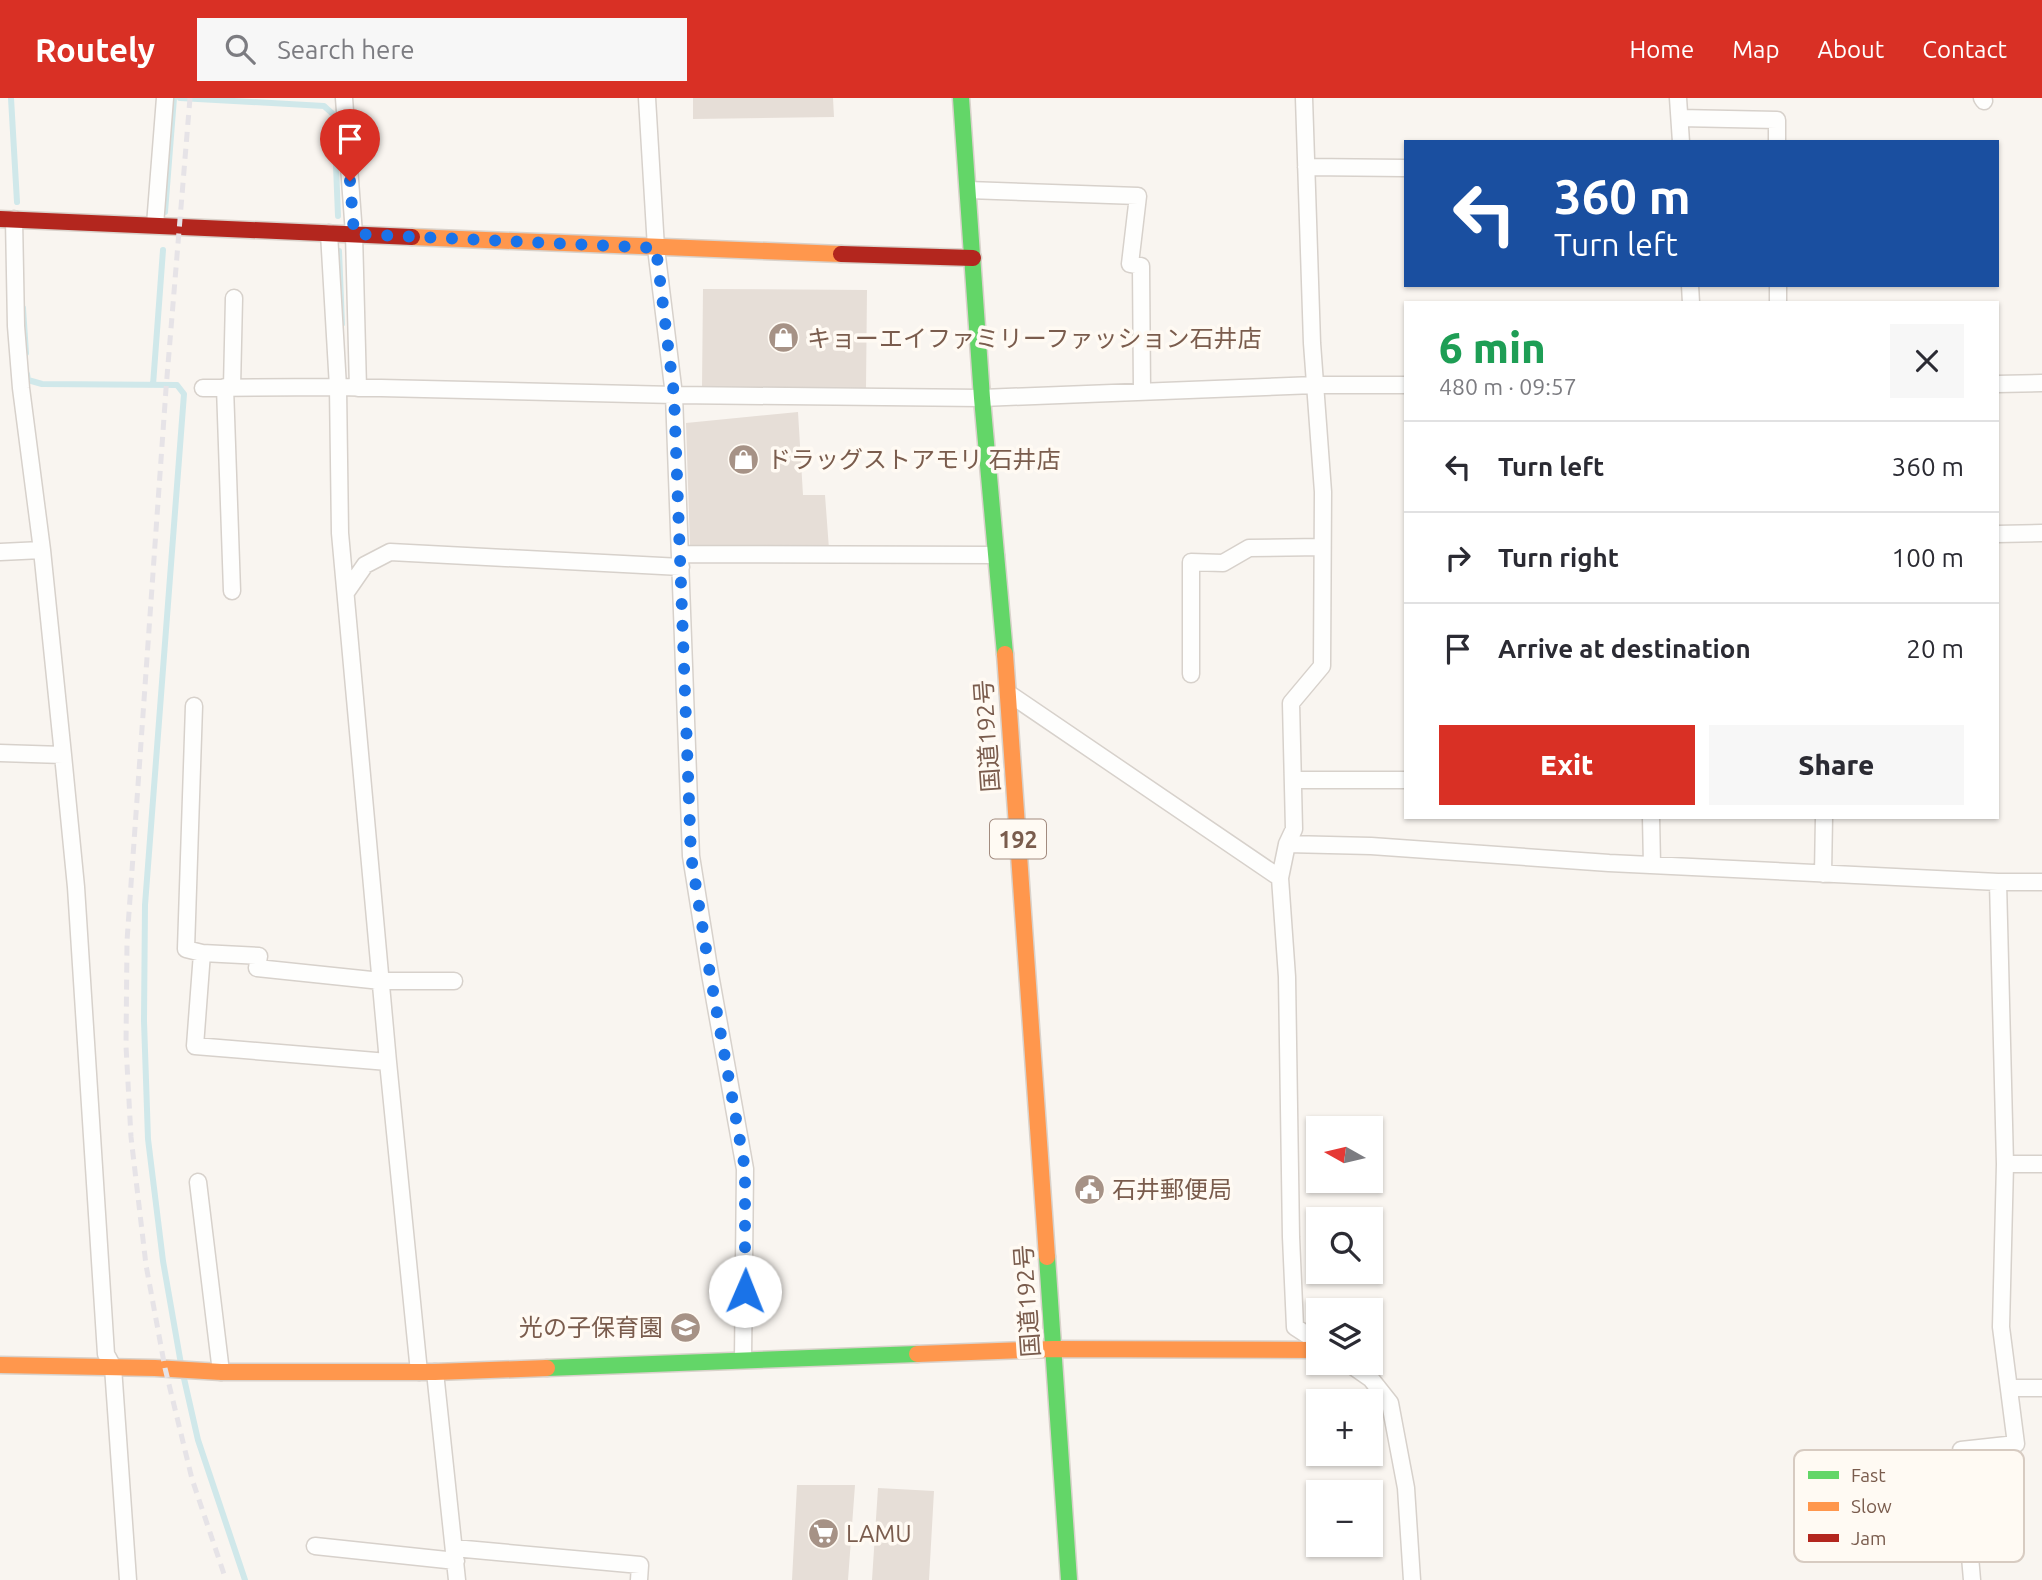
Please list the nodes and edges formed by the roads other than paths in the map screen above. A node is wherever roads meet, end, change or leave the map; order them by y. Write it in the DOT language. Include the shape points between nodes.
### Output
graph roads {
  1 [pos="165,98"];
  2 [pos="344,98"];
  3 [pos="647,98"];
  4 [pos="961,98"];
  5 [pos="1304,98"];
  6 [pos="1678,98"];
  7 [pos="1680,118"];
  8 [pos="1681,140"];
  9 [pos="1777,140"];
  10 [pos="1306,167"];
  11 [pos="1404,168"];
  12 [pos="968,190"];
  13 [pos="7,219"];
  14 [pos="155,225"];
  15 [pos="329,233"];
  16 [pos="354,234"];
  17 [pos="656,248"];
  18 [pos="973,258"];
  19 [pos="234,298"];
  20 [pos="2042,383"];
  21 [pos="1999,384"];
  22 [pos="1315,385"];
  23 [pos="1404,385"];
  24 [pos="228,387"];
  25 [pos="338,387"];
  26 [pos="203,388"];
  27 [pos="358,388"];
  28 [pos="1142,391"];
  29 [pos="674,395"];
  30 [pos="982,398"];
  31 [pos="2042,533"];
  32 [pos="1999,534"];
  33 [pos="1322,547"];
  34 [pos="42,550"];
  35 [pos="0,552"];
  36 [pos="996,555"];
  37 [pos="681,560"];
  38 [pos="232,591"];
  39 [pos="346,591"];
  40 [pos="1191,674"];
  41 [pos="1007,694"];
  42 [pos="194,706"];
  43 [pos="0,753"];
  44 [pos="63,755"];
  45 [pos="1293,780"];
  46 [pos="1404,780"];
  47 [pos="1651,819"];
  48 [pos="1824,819"];
  49 [pos="1287,844"];
  50 [pos="1652,866"];
  51 [pos="1823,874"];
  52 [pos="1280,878"];
  53 [pos="2042,881"];
  54 [pos="1998,882"];
  55 [pos="202,953"];
  56 [pos="382,981"];
  57 [pos="454,981"];
  58 [pos="387,1062"];
  59 [pos="2005,1164"];
  60 [pos="2042,1164"];
  61 [pos="198,1182"];
  62 [pos="1306,1334"];
  63 [pos="1053,1349"];
  64 [pos="1306,1350"];
  65 [pos="743,1359"];
  66 [pos="0,1365"];
  67 [pos="113,1367"];
  68 [pos="221,1371"];
  69 [pos="427,1372"];
  70 [pos="1365,1375"];
  71 [pos="2009,1388"];
  72 [pos="2042,1388"];
  73 [pos="1962,1450"];
  74 [pos="315,1546"];
  75 [pos="455,1555"];
  76 [pos="1971,1562"];
  77 [pos="128,1580"];
  78 [pos="457,1580"];
  79 [pos="639,1580"];
  80 [pos="1069,1580"];
  81 [pos="1412,1580"];
  82 [pos="1972,1580"];
  1 -- 14 [label="street"];
  2 -- 16 [label="street"];
  3 -- 17 [label="street"];
  4 -- 12 [label="main road, 国道192号 / 192"];
  5 -- 10 [label="street"];
  6 -- 7 [label="street"];
  7 -- 8 [label="street"];
  7 -- 9 [label="street" via="1777,120"];
  10 -- 11 [label="street"];
  10 -- 22 [label="street"];
  12 -- 18 [label="main road, 国道192号 / 192"];
  12 -- 28 [label="street" via="1138,196 1130,264 1142,266"];
  13 -- 14 [label="main road"];
  13 -- 34 [label="street" via="21,388"];
  14 -- 15 [label="main road"];
  15 -- 16 [label="main road"];
  15 -- 25 [label="street"];
  16 -- 17 [label="main road"];
  16 -- 27 [label="street"];
  17 -- 18 [label="main road"];
  17 -- 29 [label="street"];
  18 -- 30 [label="main road, 国道192号 / 192"];
  19 -- 24 [label="street"];
  20 -- 21 [label="street"];
  22 -- 23 [label="street"];
  22 -- 28 [label="street"];
  22 -- 33 [label="street"];
  24 -- 25 [label="street"];
  24 -- 26 [label="street"];
  24 -- 38 [label="street"];
  25 -- 27 [label="street"];
  25 -- 39 [label="street" via="340,533"];
  27 -- 29 [label="street"];
  28 -- 30 [label="street"];
  29 -- 30 [label="street"];
  29 -- 37 [label="street"];
  30 -- 36 [label="main road, 国道192号 / 192"];
  31 -- 32 [label="street"];
  33 -- 40 [label="street" via="1249,548 1223,563 1191,562"];
  33 -- 45 [label="street" via="1322,666 1291,703"];
  34 -- 35 [label="street"];
  34 -- 44 [label="street"];
  36 -- 37 [label="street"];
  36 -- 41 [label="main road, 国道192号 / 192"];
  37 -- 39 [label="street" via="390,552 365,565"];
  37 -- 65 [label="street" via="691,856 745,1169"];
  39 -- 56 [label="street"];
  41 -- 52 [label="street"];
  41 -- 63 [label="main road, 国道192号 / 192"];
  42 -- 55 [label="street" via="186,949"];
  43 -- 44 [label="street"];
  44 -- 67 [label="street" via="106,1354"];
  45 -- 46 [label="street"];
  45 -- 49 [label="street" via="1294,829"];
  47 -- 50 [label="street"];
  48 -- 51 [label="street"];
  49 -- 50 [label="street"];
  49 -- 52 [label="street"];
  50 -- 51 [label="street"];
  51 -- 54 [label="street"];
  52 -- 62 [label="street" via="1287,977 1295,1327"];
  53 -- 54 [label="street"];
  54 -- 59 [label="street"];
  55 -- 56 [label="street" via="259,956 257,968"];
  55 -- 58 [label="street" via="195,1046"];
  56 -- 57 [label="street"];
  56 -- 58 [label="street"];
  58 -- 69 [label="street"];
  59 -- 60 [label="street"];
  59 -- 71 [label="street" via="2001,1327"];
  61 -- 68 [label="street"];
  63 -- 64 [label="main road"];
  63 -- 65 [label="main road"];
  63 -- 80 [label="main road, 国道192号 / 192"];
  65 -- 69 [label="main road"];
  66 -- 67 [label="main road"];
  67 -- 68 [label="main road"];
  67 -- 77 [label="street"];
  68 -- 69 [label="main road"];
  69 -- 75 [label="street"];
  70 -- 81 [label="street" via="1390,1403 1406,1488"];
  71 -- 72 [label="street"];
  71 -- 73 [label="street" via="2016,1444"];
  74 -- 75 [label="street"];
  75 -- 78 [label="street"];
  75 -- 79 [label="street" via="640,1564"];
  76 -- 82 [label="street"];
}
